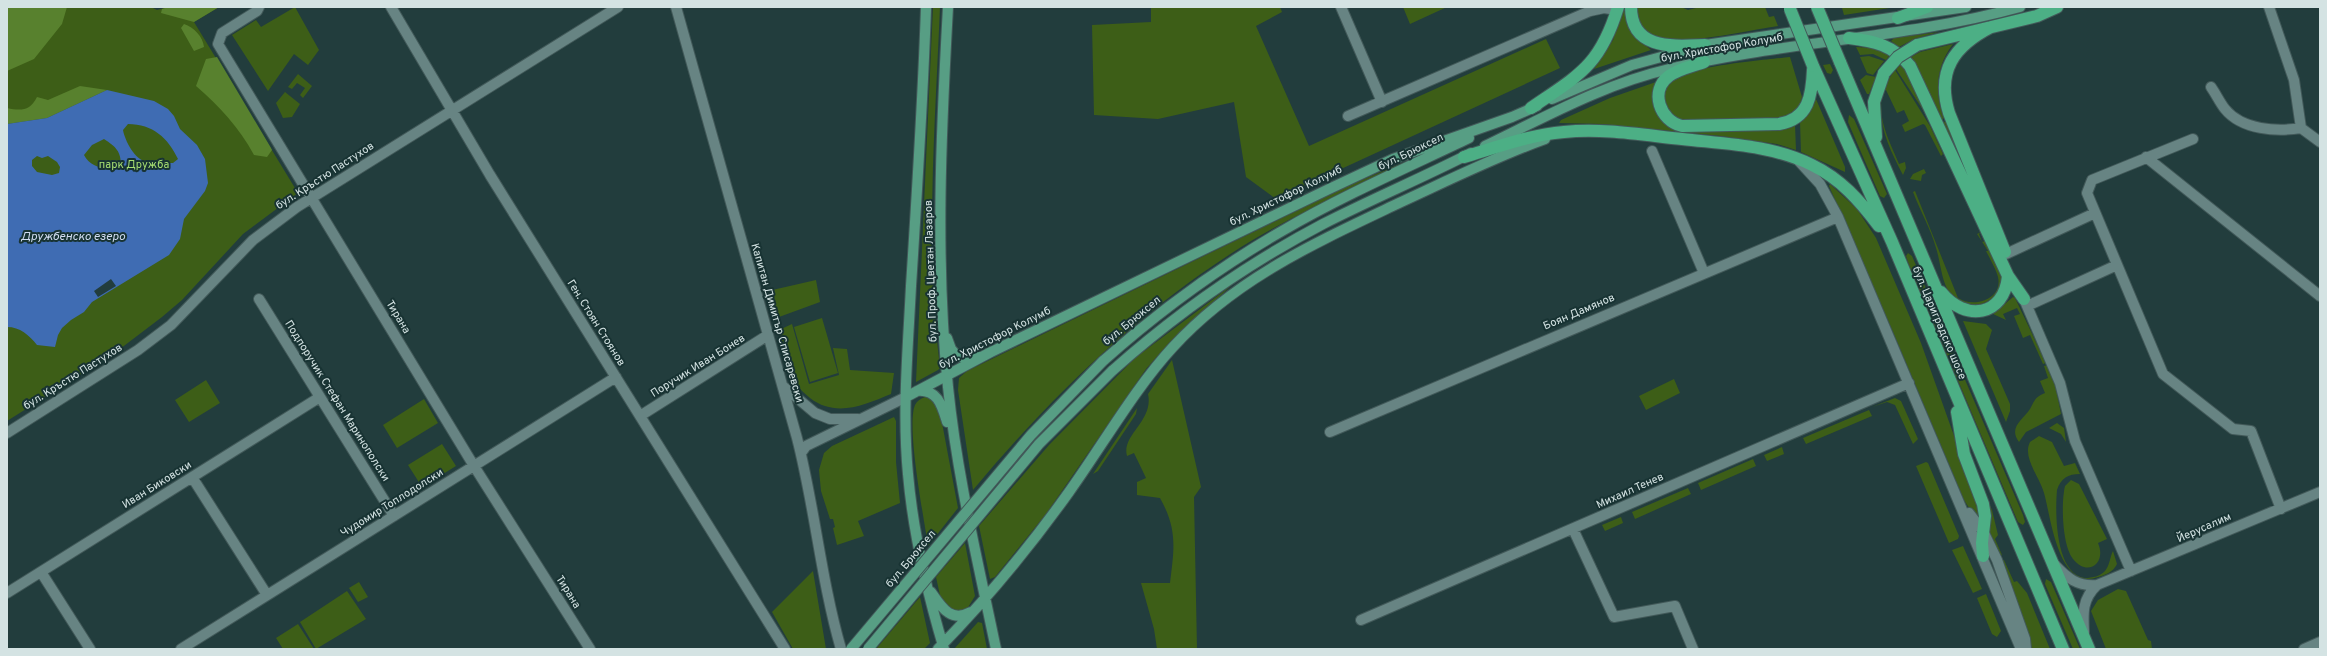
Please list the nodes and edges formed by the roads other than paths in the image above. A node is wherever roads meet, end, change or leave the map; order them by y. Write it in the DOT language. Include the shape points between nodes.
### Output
graph roads {
  1 [pos="259,7"];
  2 [pos="391,7"];
  3 [pos="618,7"];
  4 [pos="676,7"];
  5 [pos="926,7"];
  6 [pos="948,7"];
  7 [pos="1341,7"];
  8 [pos="1631,7"];
  9 [pos="1817,7"];
  10 [pos="1927,7"];
  11 [pos="1966,7"];
  12 [pos="2020,7"];
  13 [pos="2057,7"];
  14 [pos="2269,7"];
  15 [pos="1790,8"];
  16 [pos="1618,9"];
  17 [pos="1898,18"];
  18 [pos="1991,27"];
  19 [pos="1849,38"];
  20 [pos="1705,45"];
  21 [pos="1704,62"];
  22 [pos="1813,66"];
  23 [pos="2211,88"];
  24 [pos="1382,102"];
  25 [pos="1531,108"];
  26 [pos="452,111"];
  27 [pos="1348,116"];
  28 [pos="1512,117"];
  29 [pos="2302,128"];
  30 [pos="1563,132"];
  31 [pos="2193,139"];
  32 [pos="2320,142"];
  33 [pos="1652,151"];
  34 [pos="1878,152"];
  35 [pos="1464,157"];
  36 [pos="2146,157"];
  37 [pos="1796,158"];
  38 [pos="1385,194"];
  39 [pos="311,197"];
  40 [pos="2095,213"];
  41 [pos="1838,217"];
  42 [pos="1892,242"];
  43 [pos="1301,250"];
  44 [pos="2006,254"];
  45 [pos="2117,265"];
  46 [pos="1704,273"];
  47 [pos="1930,273"];
  48 [pos="2008,276"];
  49 [pos="2320,296"];
  50 [pos="259,298"];
  51 [pos="2025,303"];
  52 [pos="943,328"];
  53 [pos="768,335"];
  54 [pos="991,352"];
  55 [pos="947,375"];
  56 [pos="616,377"];
  57 [pos="1909,383"];
  58 [pos="784,387"];
  59 [pos="916,392"];
  60 [pos="1954,392"];
  61 [pos="320,396"];
  62 [pos="906,397"];
  63 [pos="640,416"];
  64 [pos="862,418"];
  65 [pos="7,432"];
  66 [pos="1330,432"];
  67 [pos="954,442"];
  68 [pos="801,453"];
  69 [pos="474,466"];
  70 [pos="192,477"];
  71 [pos="2320,492"];
  72 [pos="1957,495"];
  73 [pos="2281,509"];
  74 [pos="394,516"];
  75 [pos="1573,529"];
  76 [pos="1983,531"];
  77 [pos="1983,556"];
  78 [pos="2050,560"];
  79 [pos="2131,571"];
  80 [pos="41,572"];
  81 [pos="2097,585"];
  82 [pos="928,588"];
  83 [pos="7,593"];
  84 [pos="267,595"];
  85 [pos="986,600"];
  86 [pos="975,611"];
  87 [pos="1361,620"];
  88 [pos="2320,642"];
  89 [pos="2086,644"];
  90 [pos="941,648"];
  91 [pos="90,649"];
  92 [pos="181,649"];
  93 [pos="590,649"];
  94 [pos="785,649"];
  95 [pos="842,649"];
  96 [pos="851,649"];
  97 [pos="868,649"];
  98 [pos="996,649"];
  99 [pos="1694,649"];
  100 [pos="2022,649"];
  101 [pos="2026,649"];
  102 [pos="2063,649"];
  103 [pos="2304,649"];
  1 -- 39 [label="street, Тирана" via="257,12 222,33 218,44"];
  2 -- 26 [label="street, Ген. Стоян Стоянов"];
  3 -- 26 [label="street, бул. Кръстю Пастухов"];
  4 -- 53 [label="street, Капитан Димитър Списаревски"];
  5 -- 62 [label="main road, бул. Проф. Цветан Лазаров"];
  6 -- 52 [label="main road, бул. Проф. Цветан Лазаров" via="941,156 940,258"];
  7 -- 24 [label="street"];
  8 -- 20 [label="highway" via="1638,30 1642,36 1654,43 1673,46"];
  9 -- 34 [label="highway, бул. Цариградско шосе, bridge"];
  10 -- 17 [label="highway"];
  11 -- 17 [label="main road, бул. Христофор Колумб"];
  12 -- 19 [label="main road, бул. Христофор Колумб" via="1936,25"];
  13 -- 18 [label="highway" via="2037,16"];
  14 -- 29 [label="street" via="2294,80"];
  15 -- 22 [label="highway, бул. Цариградско шосе, bridge"];
  16 -- 24 [label="street" via="1590,11"];
  16 -- 25 [label="highway" via="1608,38 1596,58 1577,76"];
  17 -- 20 [label="main road, бул. Христофор Колумб"];
  18 -- 34 [label="highway, bridge" via="1917,45 1902,53 1884,73 1874,102"];
  18 -- 44 [label="highway" via="1977,34 1957,50 1948,69 1945,93 1949,113"];
  19 -- 21 [label="main road, бул. Христофор Колумб"];
  19 -- 48 [label="highway" via="1883,44 1896,52 1910,66"];
  20 -- 25 [label="main road, бул. Христофор Колумб" via="1632,65"];
  21 -- 22 [label="highway" via="1672,74 1663,83 1659,103 1664,115 1672,122 1682,126 1790,122 1801,115 1808,106 1812,91"];
  21 -- 35 [label="main road, бул. Христофор Колумб" via="1667,69 1610,87"];
  22 -- 42 [label="highway, бул. Цариградско шосе"];
  23 -- 29 [label="street" via="2225,109 2233,117 2246,123 2284,130"];
  24 -- 27 [label="street"];
  25 -- 28 [label="main road, бул. Христофор Колумб"];
  26 -- 39 [label="street, бул. Кръстю Пастухов"];
  26 -- 56 [label="street, Ген. Стоян Стоянов"];
  28 -- 54 [label="main road, бул. Христофор Колумб" via="1393,159"];
  28 -- 96 [label="main road, бул. Брюксел, bridge" via="1341,199 1254,248 1149,321 1103,361 1031,435"];
  29 -- 32 [label="street"];
  30 -- 35 [label="highway" via="1519,140"];
  30 -- 37 [label="highway" via="1632,134 1758,148"];
  30 -- 43 [label="main road" via="1484,163"];
  31 -- 36 [label="street"];
  33 -- 46 [label="street"];
  34 -- 47 [label="highway, бул. Цариградско шосе"];
  35 -- 38 [label="main road, бул. Христофор Колумб"];
  36 -- 40 [label="street" via="2092,180 2087,194"];
  36 -- 49 [label="street"];
  37 -- 41 [label="street" via="1820,184"];
  37 -- 42 [label="highway" via="1825,172 1851,192"];
  38 -- 43 [label="main road"];
  38 -- 97 [label="main road, bridge" via="1323,224 1244,271 1169,323 1112,371 1039,444"];
  39 -- 65 [label="street, бул. Кръстю Пастухов" via="253,240 171,325 138,350"];
  39 -- 69 [label="street, Тирана"];
  40 -- 44 [label="street"];
  40 -- 45 [label="street"];
  41 -- 46 [label="street, Боян Дамянов"];
  41 -- 57 [label="street"];
  42 -- 60 [label="highway, бул. Цариградско шосе"];
  43 -- 85 [label="main road" via="1220,303 1173,347 1027,549"];
  44 -- 51 [label="highway"];
  45 -- 51 [label="street"];
  45 -- 73 [label="street" via="2163,374 2233,429 2251,431"];
  46 -- 66 [label="street, Боян Дамянов"];
  47 -- 48 [label="highway" via="1946,298 1958,307 1971,311 1985,310 1996,304 2003,295"];
  47 -- 78 [label="highway, бул. Цариградско шосе"];
  48 -- 51 [label="highway"];
  50 -- 61 [label="street, Подпоручик Стефан Маринополски"];
  51 -- 79 [label="street" via="2060,383 2075,441"];
  52 -- 54 [label="main road" via="951,349 958,357"];
  52 -- 55 [label="main road, бул. Проф. Цветан Лазаров"];
  53 -- 58 [label="street, Капитан Димитър Списаревски"];
  53 -- 63 [label="street, Поручик Иван Бонев"];
  54 -- 55 [label="main road, бул. Христофор Колумб"];
  55 -- 59 [label="main road, бул. Христофор Колумб"];
  55 -- 67 [label="main road, бул. Проф. Цветан Лазаров"];
  56 -- 63 [label="street, Ген. Стоян Стоянов"];
  56 -- 69 [label="street, Чудомир Топлодолски"];
  57 -- 72 [label="street"];
  57 -- 75 [label="street, Михаил Тенев"];
  58 -- 64 [label="street" via="798,400 830,419"];
  58 -- 68 [label="street, Капитан Димитър Списаревски"];
  59 -- 62 [label="main road, бул. Христофор Колумб"];
  59 -- 67 [label="main road" via="930,393 938,398"];
  60 -- 76 [label="highway" via="1964,454 1983,504"];
  60 -- 102 [label="highway, бул. Цариградско шосе"];
  61 -- 70 [label="street, Иван Биковски"];
  61 -- 74 [label="street, Подпоручик Стефан Маринополски"];
  62 -- 64 [label="street, бул. Христофор Колумб"];
  62 -- 82 [label="main road, бул. Проф. Цветан Лазаров" via="908,474 917,542"];
  63 -- 94 [label="street, Ген. Стоян Стоянов"];
  64 -- 68 [label="street, бул. Христофор Колумб" via="806,446"];
  67 -- 85 [label="main road, бул. Проф. Цветан Лазаров"];
  68 -- 95 [label="street, Капитан Димитър Списаревски" via="832,615"];
  69 -- 74 [label="street, Чудомир Топлодолски"];
  69 -- 93 [label="street, Тирана"];
  70 -- 80 [label="street, Иван Биковски"];
  70 -- 84 [label="street"];
  71 -- 73 [label="street, Йерусалим"];
  72 -- 76 [label="street"];
  72 -- 77 [label="street"];
  73 -- 79 [label="street, Йерусалим"];
  74 -- 84 [label="street, Чудомир Топлодолски"];
  75 -- 87 [label="street, Михаил Тенев"];
  75 -- 99 [label="street" via="1614,617 1675,606"];
  76 -- 77 [label="highway"];
  76 -- 101 [label="street" via="2004,575"];
  77 -- 100 [label="street"];
  78 -- 81 [label="street, Йерусалим" via="2075,582 2088,586"];
  78 -- 89 [label="highway, бул. Цариградско шосе"];
  79 -- 81 [label="street, Йерусалим"];
  80 -- 83 [label="street, Иван Биковски"];
  80 -- 91 [label="street"];
  81 -- 89 [label="street" via="2086,598 2083,609"];
  82 -- 86 [label="main road" via="943,609 951,615 962,616"];
  82 -- 90 [label="main road, бул. Проф. Цветан Лазаров"];
  84 -- 92 [label="street, Чудомир Топлодолски"];
  85 -- 86 [label="main road"];
  85 -- 98 [label="main road, бул. Проф. Цветан Лазаров"];
  86 -- 90 [label="main road"];
  88 -- 103 [label="street"];
}
